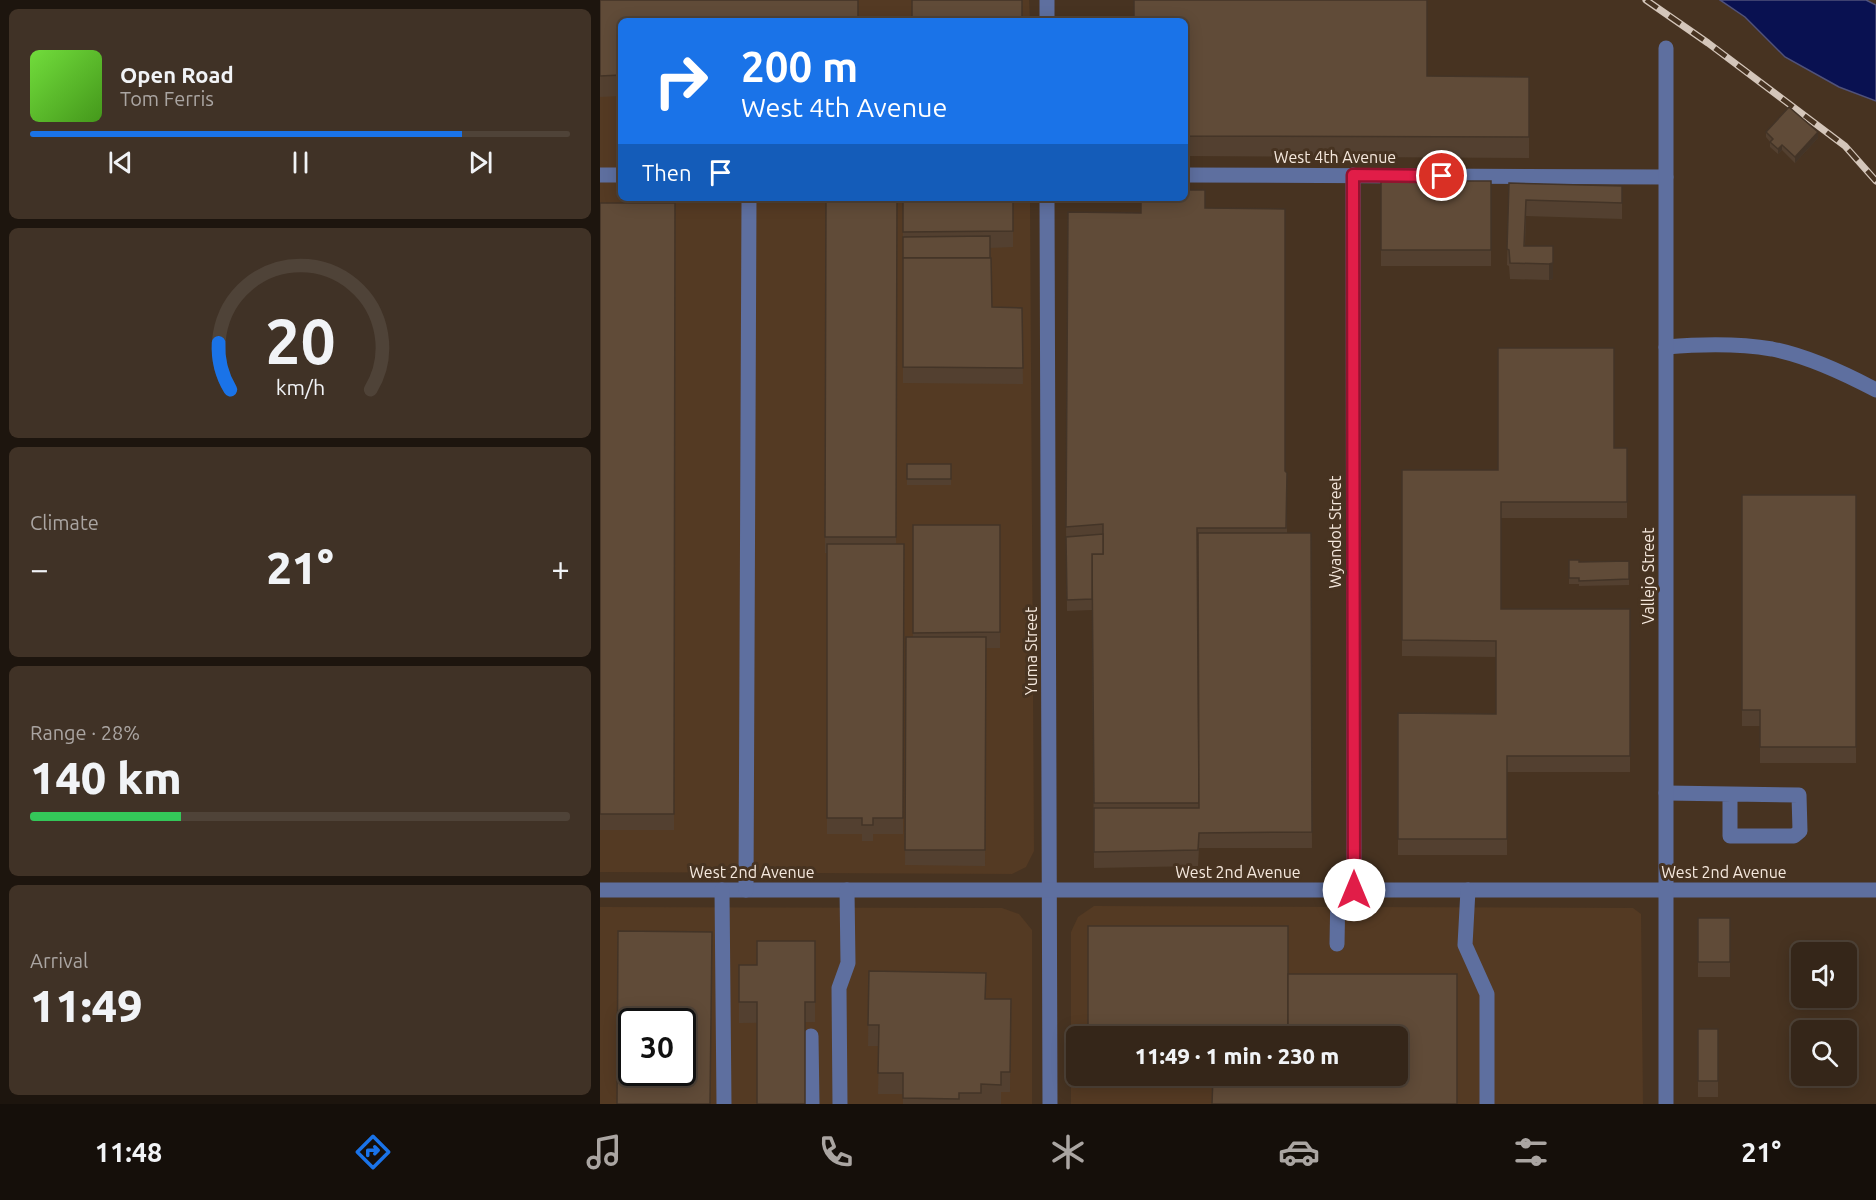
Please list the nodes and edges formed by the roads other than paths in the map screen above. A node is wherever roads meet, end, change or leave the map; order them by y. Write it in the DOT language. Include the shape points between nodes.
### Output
graph roads {
  1 [pos="1047,0"];
  2 [pos="1047,18"];
  3 [pos="1666,48"];
  4 [pos="600,175"];
  5 [pos="618,175"];
  6 [pos="1188,175"];
  7 [pos="1353,175"];
  8 [pos="1666,177"];
  9 [pos="749,201"];
  10 [pos="1047,201"];
  11 [pos="1666,347"];
  12 [pos="1876,390"];
  13 [pos="1666,793"];
  14 [pos="1730,794"];
  15 [pos="600,890"];
  16 [pos="722,890"];
  17 [pos="746,890"];
  18 [pos="846,890"];
  19 [pos="1338,890"];
  20 [pos="1354,890"];
  21 [pos="1468,890"];
  22 [pos="1666,890"];
  23 [pos="1876,890"];
  24 [pos="1050,891"];
  25 [pos="1338,944"];
  26 [pos="812,1036"];
  27 [pos="724,1104"];
  28 [pos="812,1104"];
  29 [pos="840,1104"];
  30 [pos="1050,1104"];
  31 [pos="1487,1104"];
  32 [pos="1666,1104"];
  1 -- 2 [label="street"];
  3 -- 8 [label="street, Vallejo Street"];
  4 -- 5 [label="street"];
  6 -- 7 [label="street, West 4th Avenue"];
  7 -- 8 [label="street, West 4th Avenue"];
  7 -- 20 [label="street, Wyandot Street"];
  8 -- 11 [label="street, Vallejo Street"];
  9 -- 17 [label="street"];
  10 -- 24 [label="street, Yuma Street"];
  11 -- 12 [label="street" via="1700,344 1775,350 1849,376"];
  11 -- 13 [label="street, Vallejo Street"];
  13 -- 14 [label="street"];
  13 -- 22 [label="street, Vallejo Street"];
  14 -- 14 [label="street" via="1799,795 1800,831 1794,836 1730,836"];
  15 -- 16 [label="street, West 2nd Avenue"];
  16 -- 17 [label="street, West 2nd Avenue"];
  16 -- 27 [label="street"];
  17 -- 18 [label="street, West 2nd Avenue"];
  18 -- 24 [label="street, West 2nd Avenue"];
  18 -- 29 [label="street" via="848,963 839,988"];
  19 -- 20 [label="street, West 2nd Avenue"];
  19 -- 24 [label="street, West 2nd Avenue"];
  19 -- 25 [label="street"];
  20 -- 21 [label="street, West 2nd Avenue"];
  21 -- 22 [label="street, West 2nd Avenue"];
  21 -- 31 [label="street" via="1466,945 1487,994"];
  22 -- 23 [label="street, West 2nd Avenue"];
  22 -- 32 [label="street, Vallejo Street"];
  24 -- 30 [label="street, Yuma Street"];
  26 -- 28 [label="street"];
}
